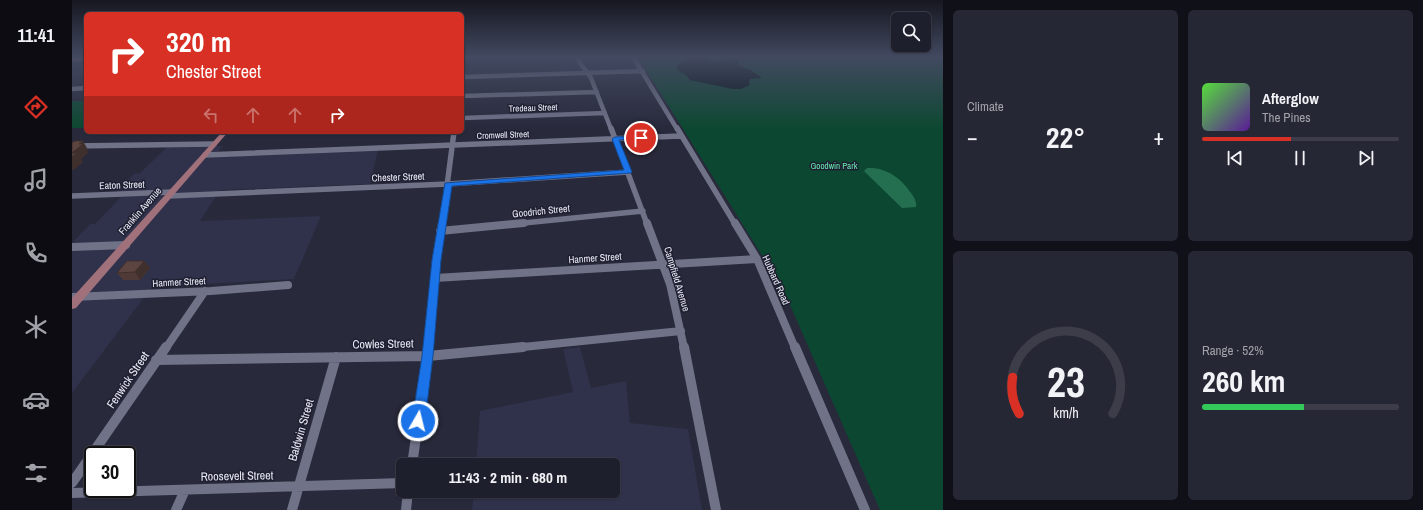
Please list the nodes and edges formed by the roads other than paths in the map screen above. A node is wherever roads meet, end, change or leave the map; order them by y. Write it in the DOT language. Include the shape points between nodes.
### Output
graph roads {
  1 [pos="591,81"];
  2 [pos="649,81"];
  3 [pos="84,88"];
  4 [pos="72,89"];
  5 [pos="597,92"];
  6 [pos="464,96"];
  7 [pos="605,113"];
  8 [pos="464,118"];
  9 [pos="223,134"];
  10 [pos="454,134"];
  11 [pos="681,136"];
  12 [pos="615,139"];
  13 [pos="214,144"];
  14 [pos="452,145"];
  15 [pos="72,146"];
  16 [pos="205,155"];
  17 [pos="628,172"];
  18 [pos="448,184"];
  19 [pos="170,194"];
  20 [pos="72,196"];
  21 [pos="643,211"];
  22 [pos="440,231"];
  23 [pos="126,245"];
  24 [pos="72,247"];
  25 [pos="757,259"];
  26 [pos="664,264"];
  27 [pos="435,278"];
  28 [pos="288,284"];
  29 [pos="205,291"];
  30 [pos="76,297"];
  31 [pos="72,305"];
  32 [pos="681,332"];
  33 [pos="428,356"];
  34 [pos="336,357"];
  35 [pos="156,360"];
  36 [pos="413,458"];
  37 [pos="72,483"];
  38 [pos="396,483"];
  39 [pos="298,487"];
  40 [pos="185,490"];
  41 [pos="72,493"];
  42 [pos="407,498"];
  43 [pos="176,510"];
  44 [pos="292,510"];
  45 [pos="406,510"];
  46 [pos="716,510"];
  47 [pos="865,510"];
  1 -- 5 [label="street, Campfield Avenue"];
  2 -- 11 [label="street, Hubbard Road"];
  3 -- 4 [label="street"];
  5 -- 6 [label="street"];
  5 -- 7 [label="street, Campfield Avenue"];
  7 -- 8 [label="street, Tredeau Street"];
  7 -- 12 [label="street, Campfield Avenue"];
  9 -- 13 [label="main road, Franklin Avenue"];
  10 -- 14 [label="street"];
  11 -- 12 [label="street, Cromwell Street"];
  11 -- 25 [label="street, Hubbard Road"];
  12 -- 14 [label="street, Cromwell Street"];
  12 -- 17 [label="street, Campfield Avenue"];
  13 -- 15 [label="street"];
  13 -- 16 [label="main road, Franklin Avenue"];
  14 -- 16 [label="street, Cromwell Street"];
  14 -- 18 [label="street"];
  16 -- 19 [label="main road, Franklin Avenue"];
  17 -- 18 [label="street, Chester Street"];
  17 -- 21 [label="street, Campfield Avenue"];
  18 -- 19 [label="street, Chester Street"];
  18 -- 22 [label="street"];
  19 -- 20 [label="street, Eaton Street"];
  19 -- 23 [label="main road, Franklin Avenue"];
  21 -- 22 [label="street, Goodrich Street"];
  21 -- 26 [label="street, Campfield Avenue"];
  22 -- 27 [label="street"];
  23 -- 24 [label="street"];
  23 -- 30 [label="main road, Franklin Avenue"];
  25 -- 26 [label="street, Hanmer Street"];
  25 -- 47 [label="street, Hubbard Road"];
  26 -- 27 [label="street, Hanmer Street"];
  26 -- 32 [label="street, Campfield Avenue"];
  27 -- 33 [label="street"];
  28 -- 29 [label="street, Hanmer Street"];
  29 -- 30 [label="street, Hanmer Street"];
  29 -- 35 [label="street, Fenwick Street"];
  30 -- 31 [label="main road, Franklin Avenue"];
  32 -- 33 [label="street, Cowles Street"];
  32 -- 46 [label="street, Campfield Avenue"];
  33 -- 34 [label="street, Cowles Street"];
  33 -- 36 [label="street"];
  34 -- 35 [label="street, Cowles Street"];
  34 -- 39 [label="street, Baldwin Street"];
  35 -- 37 [label="street, Fenwick Street"];
  38 -- 39 [label="street, Roosevelt Street"];
  39 -- 40 [label="street, Roosevelt Street"];
  39 -- 44 [label="street, Baldwin Street"];
  40 -- 41 [label="street, Roosevelt Street"];
  40 -- 43 [label="street"];
  42 -- 45 [label="street"];
}
